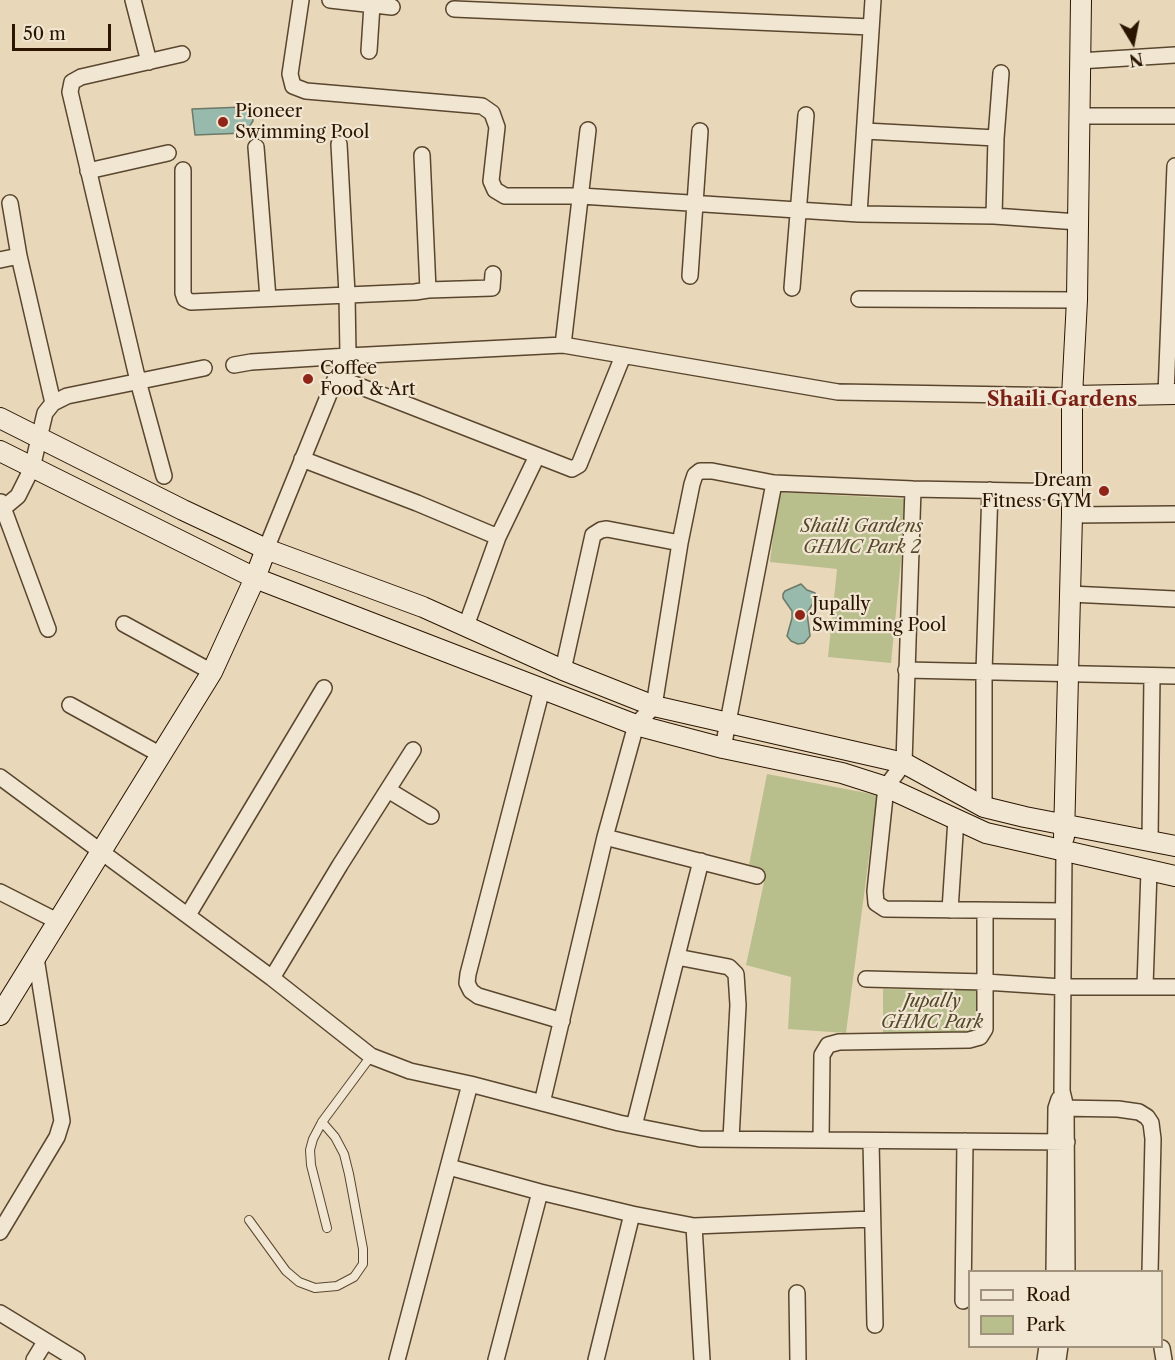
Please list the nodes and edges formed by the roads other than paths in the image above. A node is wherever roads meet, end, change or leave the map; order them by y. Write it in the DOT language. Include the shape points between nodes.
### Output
graph roads {
  1 [pos="133,0"];
  2 [pos="301,0"];
  3 [pos="330,0"];
  4 [pos="873,0"];
  5 [pos="1081,0"];
  6 [pos="372,5"];
  7 [pos="392,7"];
  8 [pos="454,9"];
  9 [pos="871,27"];
  10 [pos="369,51"];
  11 [pos="182,54"];
  12 [pos="1175,55"];
  13 [pos="1079,61"];
  14 [pos="149,62"];
  15 [pos="1001,72"];
  16 [pos="806,115"];
  17 [pos="1078,116"];
  18 [pos="1175,116"];
  19 [pos="588,130"];
  20 [pos="700,131"];
  21 [pos="865,131"];
  22 [pos="996,138"];
  23 [pos="339,144"];
  24 [pos="256,147"];
  25 [pos="168,153"];
  26 [pos="422,155"];
  27 [pos="1175,166"];
  28 [pos="183,170"];
  29 [pos="88,171"];
  30 [pos="581,196"];
  31 [pos="10,203"];
  32 [pos="696,203"];
  33 [pos="798,211"];
  34 [pos="859,214"];
  35 [pos="994,216"];
  36 [pos="1078,222"];
  37 [pos="19,256"];
  38 [pos="0,260"];
  39 [pos="493,274"];
  40 [pos="690,276"];
  41 [pos="792,288"];
  42 [pos="428,290"];
  43 [pos="1172,293"];
  44 [pos="347,294"];
  45 [pos="268,298"];
  46 [pos="859,299"];
  47 [pos="1077,300"];
  48 [pos="563,345"];
  49 [pos="348,356"];
  50 [pos="623,356"];
  51 [pos="234,365"];
  52 [pos="204,368"];
  53 [pos="336,377"];
  54 [pos="138,381"];
  55 [pos="1170,394"];
  56 [pos="1072,396"];
  57 [pos="52,403"];
  58 [pos="0,418"];
  59 [pos="40,439"];
  60 [pos="0,451"];
  61 [pos="537,456"];
  62 [pos="302,459"];
  63 [pos="32,468"];
  64 [pos="164,476"];
  65 [pos="774,483"];
  66 [pos="913,489"];
  67 [pos="990,490"];
  68 [pos="1072,492"];
  69 [pos="1,504"];
  70 [pos="1175,514"];
  71 [pos="1072,515"];
  72 [pos="498,537"];
  73 [pos="680,543"];
  74 [pos="266,549"];
  75 [pos="255,578"];
  76 [pos="1070,594"];
  77 [pos="1175,599"];
  78 [pos="124,624"];
  79 [pos="466,626"];
  80 [pos="48,629"];
  81 [pos="563,670"];
  82 [pos="906,670"];
  83 [pos="212,672"];
  84 [pos="984,672"];
  85 [pos="1069,674"];
  86 [pos="1152,676"];
  87 [pos="1175,676"];
  88 [pos="324,688"];
  89 [pos="542,689"];
  90 [pos="70,705"];
  91 [pos="654,706"];
  92 [pos="636,724"];
  93 [pos="729,724"];
  94 [pos="723,748"];
  95 [pos="413,750"];
  96 [pos="161,755"];
  97 [pos="904,763"];
  98 [pos="0,777"];
  99 [pos="886,787"];
  100 [pos="388,790"];
  101 [pos="984,807"];
  102 [pos="431,816"];
  103 [pos="956,819"];
  104 [pos="1064,824"];
  105 [pos="605,837"];
  106 [pos="1150,840"];
  107 [pos="1175,846"];
  108 [pos="101,851"];
  109 [pos="1064,852"];
  110 [pos="701,861"];
  111 [pos="1149,871"];
  112 [pos="757,876"];
  113 [pos="1175,876"];
  114 [pos="0,892"];
  115 [pos="950,910"];
  116 [pos="985,911"];
  117 [pos="1063,911"];
  118 [pos="188,915"];
  119 [pos="59,922"];
  120 [pos="677,957"];
  121 [pos="36,958"];
  122 [pos="272,978"];
  123 [pos="866,979"];
  124 [pos="985,982"];
  125 [pos="1145,986"];
  126 [pos="1062,987"];
  127 [pos="1175,987"];
  128 [pos="0,1015"];
  129 [pos="562,1021"];
  130 [pos="371,1056"];
  131 [pos="470,1084"];
  132 [pos="542,1103"];
  133 [pos="1061,1108"];
  134 [pos="322,1122"];
  135 [pos="634,1126"];
  136 [pos="731,1139"];
  137 [pos="820,1140"];
  138 [pos="871,1141"];
  139 [pos="965,1142"];
  140 [pos="1061,1142"];
  141 [pos="449,1167"];
  142 [pos="540,1192"];
  143 [pos="632,1214"];
  144 [pos="872,1219"];
  145 [pos="249,1220"];
  146 [pos="694,1226"];
  147 [pos="327,1228"];
  148 [pos="0,1232"];
  149 [pos="1054,1270"];
  150 [pos="1067,1270"];
  151 [pos="1150,1270"];
  152 [pos="797,1293"];
  153 [pos="963,1301"];
  154 [pos="0,1313"];
  155 [pos="875,1325"];
  156 [pos="45,1342"];
  157 [pos="34,1360"];
  158 [pos="77,1360"];
  159 [pos="397,1360"];
  160 [pos="496,1360"];
  161 [pos="596,1360"];
  162 [pos="702,1360"];
  163 [pos="798,1360"];
  1 -- 14 [label="street"];
  2 -- 30 [label="street" via="290,74 293,86 306,91 482,106 492,113 497,127 491,181 495,190 505,196"];
  3 -- 6 [label="street"];
  4 -- 9 [label="street"];
  5 -- 13 [label="street"];
  6 -- 7 [label="street"];
  6 -- 10 [label="street"];
  8 -- 9 [label="street"];
  9 -- 21 [label="street"];
  11 -- 14 [label="street"];
  12 -- 13 [label="street"];
  13 -- 17 [label="street"];
  14 -- 29 [label="street" via="72,82 70,92"];
  15 -- 22 [label="street"];
  16 -- 33 [label="street"];
  17 -- 18 [label="street"];
  17 -- 36 [label="street"];
  19 -- 30 [label="street"];
  20 -- 32 [label="street"];
  21 -- 22 [label="street"];
  21 -- 34 [label="street"];
  22 -- 35 [label="street"];
  23 -- 44 [label="street"];
  24 -- 45 [label="street"];
  25 -- 29 [label="street"];
  26 -- 42 [label="street"];
  27 -- 43 [label="street"];
  28 -- 45 [label="street" via="185,299 206,302"];
  29 -- 54 [label="street"];
  30 -- 32 [label="street"];
  30 -- 48 [label="street"];
  31 -- 37 [label="street"];
  32 -- 33 [label="street"];
  32 -- 40 [label="street"];
  33 -- 34 [label="street"];
  33 -- 41 [label="street"];
  34 -- 35 [label="street"];
  35 -- 36 [label="street"];
  36 -- 47 [label="street"];
  37 -- 38 [label="street"];
  37 -- 57 [label="street"];
  39 -- 42 [label="street" via="492,288"];
  42 -- 44 [label="street"];
  43 -- 55 [label="street"];
  44 -- 45 [label="street"];
  44 -- 49 [label="street"];
  46 -- 47 [label="street"];
  47 -- 56 [label="street"];
  48 -- 49 [label="street"];
  48 -- 50 [label="street"];
  49 -- 51 [label="street"];
  49 -- 53 [label="street"];
  50 -- 56 [label="street" via="838,392"];
  50 -- 61 [label="street" via="577,468 568,469"];
  52 -- 54 [label="street"];
  53 -- 61 [label="street"];
  53 -- 62 [label="street"];
  54 -- 57 [label="street" via="67,396"];
  54 -- 64 [label="street"];
  55 -- 56 [label="street"];
  56 -- 68 [label="street"];
  57 -- 59 [label="street" via="45,413"];
  58 -- 59 [label="street"];
  59 -- 63 [label="street"];
  59 -- 74 [label="street"];
  60 -- 63 [label="street"];
  61 -- 72 [label="street"];
  62 -- 72 [label="street"];
  62 -- 74 [label="street"];
  63 -- 69 [label="street" via="18,496"];
  63 -- 75 [label="street"];
  65 -- 66 [label="street"];
  65 -- 73 [label="street" via="712,471 697,473"];
  65 -- 93 [label="street"];
  66 -- 67 [label="street"];
  66 -- 82 [label="street"];
  67 -- 68 [label="street"];
  67 -- 84 [label="street"];
  68 -- 71 [label="street"];
  69 -- 80 [label="street"];
  70 -- 71 [label="street"];
  71 -- 76 [label="street"];
  72 -- 79 [label="street"];
  73 -- 81 [label="street" via="607,529 593,535"];
  73 -- 91 [label="street"];
  74 -- 75 [label="street"];
  74 -- 79 [label="street"];
  75 -- 83 [label="street"];
  75 -- 89 [label="street"];
  76 -- 77 [label="street"];
  76 -- 85 [label="street"];
  78 -- 83 [label="street"];
  79 -- 81 [label="street"];
  81 -- 91 [label="street"];
  82 -- 84 [label="street"];
  82 -- 97 [label="street"];
  83 -- 96 [label="street"];
  84 -- 85 [label="street"];
  84 -- 101 [label="street"];
  85 -- 86 [label="street"];
  85 -- 104 [label="street"];
  86 -- 87 [label="street"];
  86 -- 106 [label="street"];
  88 -- 118 [label="street"];
  89 -- 92 [label="street"];
  89 -- 129 [label="street" via="468,983 478,996"];
  90 -- 96 [label="street"];
  91 -- 92 [label="street"];
  91 -- 93 [label="street"];
  92 -- 94 [label="street"];
  92 -- 105 [label="street"];
  93 -- 94 [label="street"];
  93 -- 97 [label="street"];
  94 -- 99 [label="street" via="842,773"];
  95 -- 100 [label="street"];
  96 -- 108 [label="street"];
  97 -- 99 [label="street"];
  97 -- 101 [label="street"];
  98 -- 108 [label="street"];
  99 -- 103 [label="street"];
  99 -- 115 [label="street" via="876,903 885,909"];
  100 -- 102 [label="street"];
  100 -- 122 [label="street"];
  101 -- 104 [label="street"];
  103 -- 109 [label="street" via="986,833"];
  103 -- 115 [label="street"];
  104 -- 106 [label="street"];
  104 -- 109 [label="street"];
  105 -- 110 [label="street"];
  105 -- 129 [label="street"];
  106 -- 107 [label="street"];
  108 -- 118 [label="street"];
  108 -- 119 [label="street"];
  109 -- 111 [label="street"];
  109 -- 117 [label="street"];
  110 -- 112 [label="street"];
  110 -- 120 [label="street"];
  111 -- 113 [label="street"];
  111 -- 125 [label="street"];
  114 -- 119 [label="street"];
  115 -- 116 [label="street"];
  116 -- 117 [label="street"];
  116 -- 124 [label="street"];
  117 -- 126 [label="street"];
  118 -- 122 [label="street"];
  119 -- 121 [label="street"];
  120 -- 135 [label="street"];
  120 -- 136 [label="street" via="729,968 736,974"];
  121 -- 128 [label="street"];
  121 -- 148 [label="street" via="62,1121 57,1137"];
  122 -- 130 [label="street"];
  123 -- 124 [label="street"];
  124 -- 126 [label="street"];
  124 -- 137 [label="street" via="985,1029 980,1037 828,1045 822,1055"];
  125 -- 126 [label="street"];
  125 -- 127 [label="street"];
  126 -- 133 [label="street"];
  129 -- 132 [label="street"];
  130 -- 131 [label="street" via="410,1071"];
  130 -- 134 [label="lane"];
  131 -- 132 [label="street"];
  131 -- 141 [label="street"];
  132 -- 135 [label="street"];
  133 -- 140 [label="street"];
  133 -- 151 [label="street" via="1139,1112 1151,1123"];
  134 -- 145 [label="lane" via="344,1154 349,1174 363,1249 363,1264 354,1277 337,1286 315,1287 299,1282 286,1271"];
  134 -- 147 [label="lane" via="310,1150"];
  135 -- 136 [label="street" via="700,1139"];
  136 -- 137 [label="street"];
  137 -- 138 [label="street"];
  138 -- 139 [label="street"];
  138 -- 144 [label="street"];
  139 -- 140 [label="street"];
  139 -- 153 [label="street"];
  140 -- 149 [label="street"];
  140 -- 150 [label="street"];
  141 -- 142 [label="street"];
  141 -- 159 [label="street"];
  142 -- 143 [label="street"];
  142 -- 160 [label="street"];
  143 -- 146 [label="street"];
  143 -- 161 [label="street"];
  144 -- 146 [label="street"];
  144 -- 155 [label="street"];
  146 -- 162 [label="street"];
  152 -- 163 [label="street"];
  154 -- 156 [label="street"];
  156 -- 157 [label="street"];
  156 -- 158 [label="street"];
}
